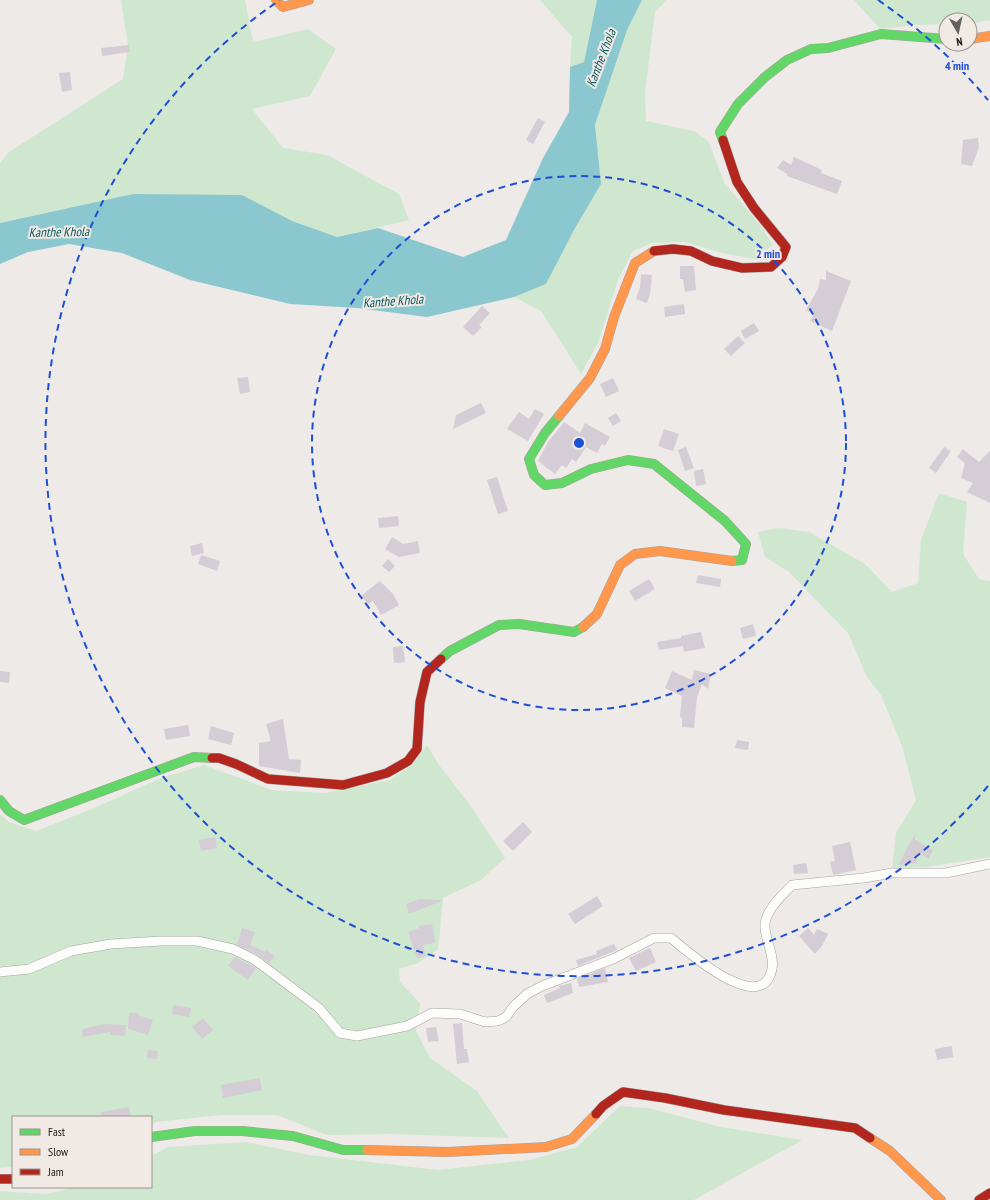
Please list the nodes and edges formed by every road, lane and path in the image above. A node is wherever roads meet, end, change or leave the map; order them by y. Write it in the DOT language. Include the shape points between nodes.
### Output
graph roads {
  1 [pos="276,0"];
  2 [pos="309,0"];
  3 [pos="990,36"];
  4 [pos="978,38"];
  5 [pos="938,39"];
  6 [pos="0,800"];
  7 [pos="990,864"];
  8 [pos="0,972"];
  9 [pos="152,1137"];
  10 [pos="0,1179"];
  11 [pos="12,1180"];
  12 [pos="990,1193"];
  13 [pos="941,1200"];
  14 [pos="979,1200"];
  1 -- 2 [label="street" via="282,7"];
  3 -- 4 [label="street"];
  5 -- 6 [label="street" via="882,34 828,48 811,49 787,60 765,76 738,104 720,132 738,182 754,208 786,247 782,257 771,267 742,268 712,261 691,251 673,249 652,251 635,263 614,317 605,349 590,378 545,433 529,458 534,475 545,485 562,483 591,469 628,460 654,464 725,521 741,538 746,544 742,560 660,551 634,554 620,565 597,614 587,625 574,632 519,624 499,625 450,651 427,672 420,702 417,748 408,761 387,773 343,785 268,779 219,758 194,757 24,820 9,811"];
  7 -- 8 [label="street" via="946,873 892,873 792,885 769,910 765,925 772,970 766,981 758,986 750,987 729,982 671,938 654,938 613,959 542,986 527,994 506,1017 498,1021 485,1022 460,1014 440,1012 432,1013 407,1026 357,1036 340,1033 319,1008 255,960 233,949 197,941 161,940 111,944 70,951 29,969"];
  9 -- 13 [label="street" via="196,1131 242,1131 293,1136 344,1150 447,1152 546,1147 572,1139 603,1106 623,1092 724,1110 855,1128 890,1151"];
  10 -- 11 [label="street"];
  12 -- 14 [label="street"];
}
